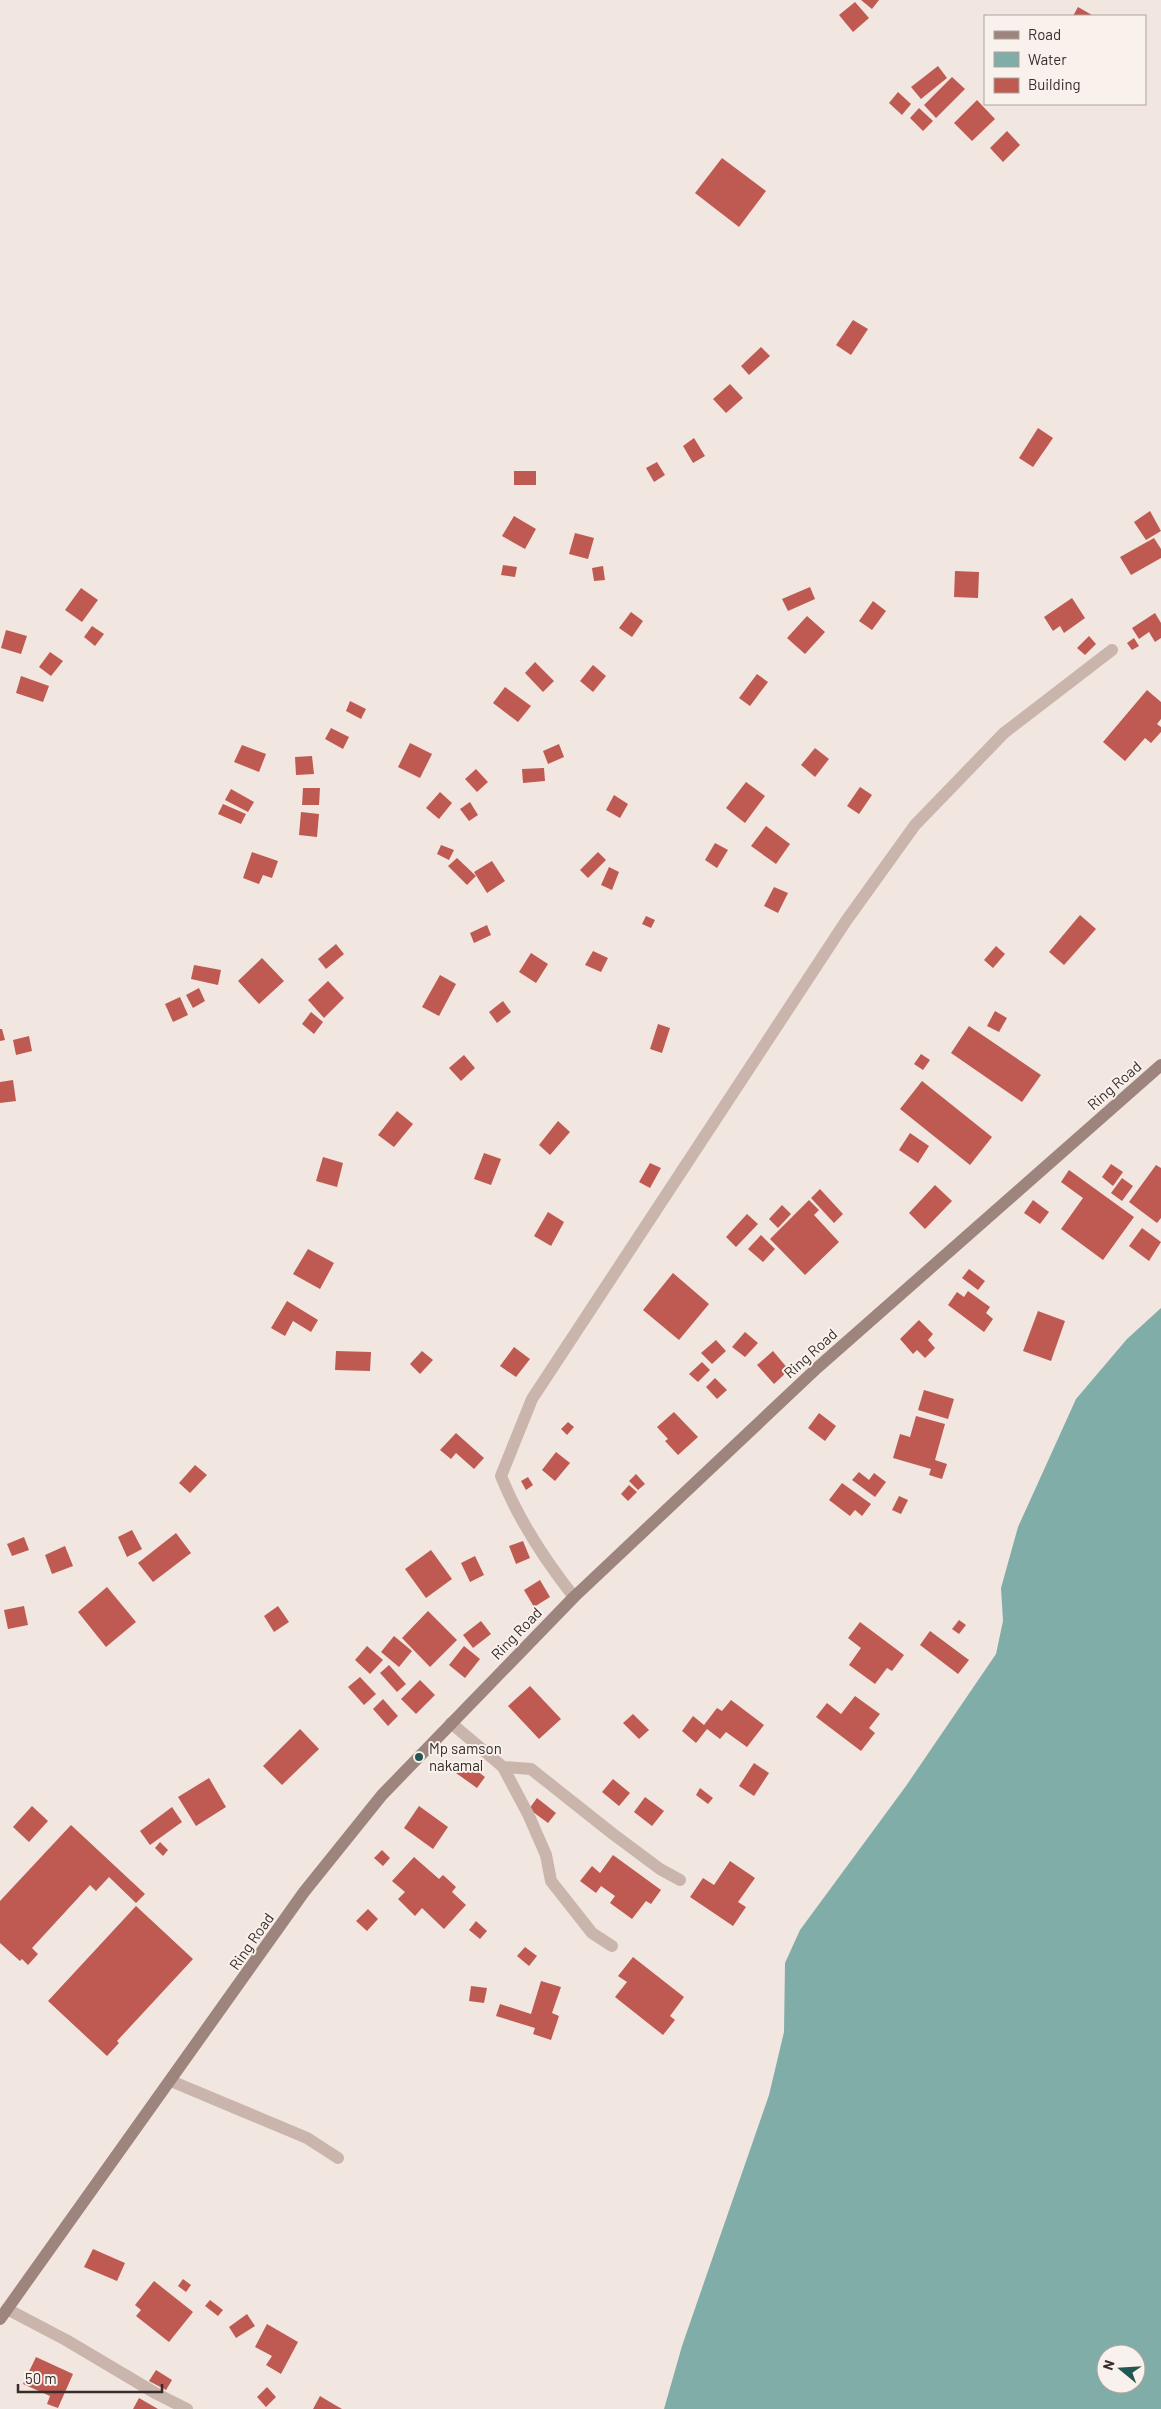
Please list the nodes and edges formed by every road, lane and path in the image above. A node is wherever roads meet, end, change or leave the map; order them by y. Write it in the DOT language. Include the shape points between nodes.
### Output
graph roads {
  1 [pos="1112,650"];
  2 [pos="1161,1065"];
  3 [pos="574,1597"];
  4 [pos="451,1723"];
  5 [pos="503,1767"];
  6 [pos="680,1880"];
  7 [pos="612,1946"];
  8 [pos="171,2081"];
  9 [pos="338,2158"];
  10 [pos="3,2314"];
  11 [pos="187,2409"];
  1 -- 3 [label="street" via="1004,733 915,825 846,921 532,1399 501,1476 514,1508 541,1554"];
  2 -- 3 [label="main road, Ring Road" via="817,1368"];
  3 -- 4 [label="main road, Ring Road"];
  4 -- 5 [label="street"];
  4 -- 8 [label="main road, Ring Road" via="382,1795 328,1862"];
  5 -- 6 [label="street" via="531,1769 613,1834"];
  5 -- 7 [label="street" via="546,1855 551,1882 592,1933"];
  8 -- 9 [label="street" via="307,2138"];
  8 -- 10 [label="main road, Ring Road"];
  10 -- 11 [label="street" via="66,2340"];
}
